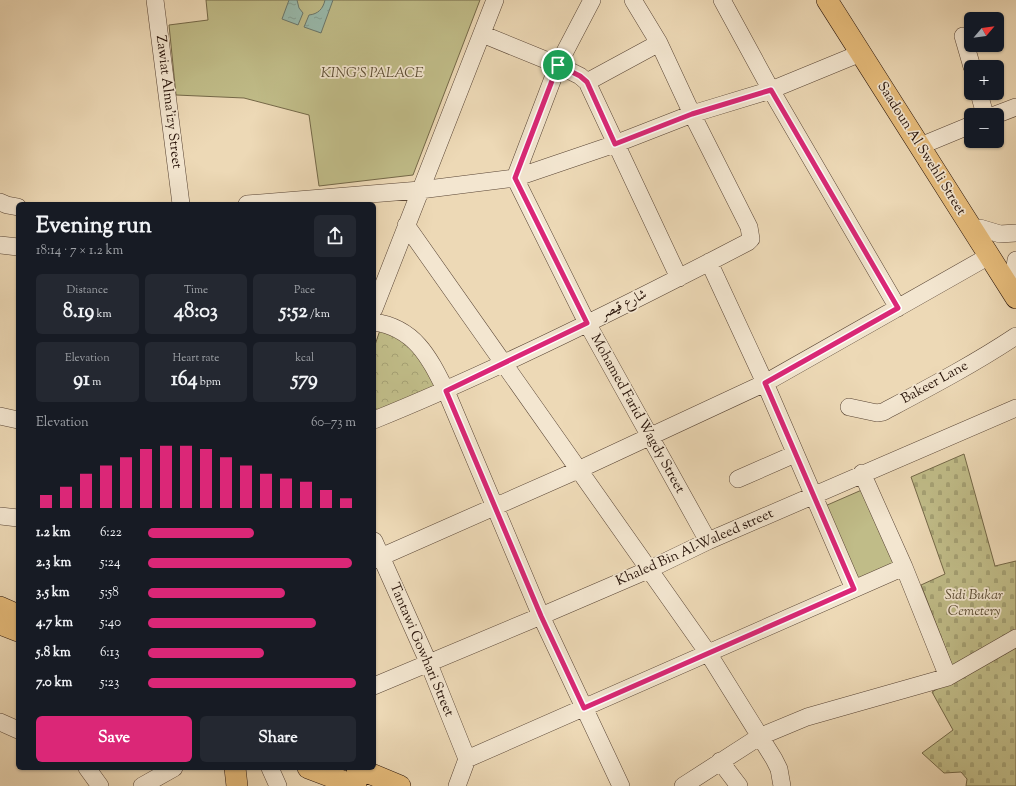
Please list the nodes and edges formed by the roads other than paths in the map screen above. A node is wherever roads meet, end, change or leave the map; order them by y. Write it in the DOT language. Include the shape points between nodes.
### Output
graph roads {
  1 [pos="156,0"];
  2 [pos="495,0"];
  3 [pos="592,0"];
  4 [pos="633,0"];
  5 [pos="722,0"];
  6 [pos="827,0"];
  7 [pos="834,0"];
  8 [pos="482,34"];
  9 [pos="963,36"];
  10 [pos="659,43"];
  11 [pos="861,53"];
  12 [pos="970,60"];
  13 [pos="558,65"];
  14 [pos="587,82"];
  15 [pos="771,90"];
  16 [pos="1016,107"];
  17 [pos="1004,112"];
  18 [pos="692,114"];
  19 [pos="964,128"];
  20 [pos="615,144"];
  21 [pos="925,144"];
  22 [pos="515,178"];
  23 [pos="420,190"];
  24 [pos="0,202"];
  25 [pos="181,202"];
  26 [pos="272,202"];
  27 [pos="16,206"];
  28 [pos="406,225"];
  29 [pos="980,228"];
  30 [pos="1016,233"];
  31 [pos="0,245"];
  32 [pos="16,247"];
  33 [pos="989,256"];
  34 [pos="709,262"];
  35 [pos="680,278"];
  36 [pos="1015,281"];
  37 [pos="376,304"];
  38 [pos="898,308"];
  39 [pos="376,323"];
  40 [pos="587,323"];
  41 [pos="1016,336"];
  42 [pos="504,364"];
  43 [pos="765,383"];
  44 [pos="446,391"];
  45 [pos="849,407"];
  46 [pos="1016,408"];
  47 [pos="0,416"];
  48 [pos="376,419"];
  49 [pos="16,420"];
  50 [pos="650,437"];
  51 [pos="796,454"];
  52 [pos="578,470"];
  53 [pos="862,473"];
  54 [pos="738,479"];
  55 [pos="814,495"];
  56 [pos="495,507"];
  57 [pos="0,516"];
  58 [pos="16,518"];
  59 [pos="708,541"];
  60 [pos="378,558"];
  61 [pos="904,567"];
  62 [pos="648,570"];
  63 [pos="854,589"];
  64 [pos="0,607"];
  65 [pos="16,614"];
  66 [pos="541,616"];
  67 [pos="0,624"];
  68 [pos="16,630"];
  69 [pos="1016,638"];
  70 [pos="708,654"];
  71 [pos="429,664"];
  72 [pos="948,677"];
  73 [pos="376,685"];
  74 [pos="584,708"];
  75 [pos="0,722"];
  76 [pos="16,729"];
  77 [pos="759,737"];
  78 [pos="467,759"];
  79 [pos="720,761"];
  80 [pos="88,770"];
  81 [pos="170,770"];
  82 [pos="235,770"];
  83 [pos="271,770"];
  84 [pos="313,770"];
  85 [pos="361,770"];
  86 [pos="100,786"];
  87 [pos="142,786"];
  88 [pos="237,786"];
  89 [pos="278,786"];
  90 [pos="356,786"];
  91 [pos="400,786"];
  92 [pos="457,786"];
  93 [pos="620,786"];
  94 [pos="683,786"];
  95 [pos="739,786"];
  96 [pos="782,786"];
  1 -- 25 [label="street, Zawiat Alma'izy Street"];
  2 -- 8 [label="street"];
  3 -- 13 [label="street"];
  4 -- 10 [label="street"];
  5 -- 15 [label="street"];
  6 -- 11 [label="main road, Saadoun Al Swehli Street"];
  7 -- 21 [label="main road, Saadoun Al Swehli Street"];
  8 -- 13 [label="street"];
  8 -- 23 [label="street"];
  9 -- 12 [label="street"];
  10 -- 14 [label="street"];
  10 -- 18 [label="street"];
  11 -- 15 [label="street"];
  11 -- 33 [label="main road, Saadoun Al Swehli Street"];
  13 -- 14 [label="street"];
  13 -- 22 [label="street"];
  14 -- 20 [label="street"];
  15 -- 18 [label="street"];
  15 -- 38 [label="street"];
  16 -- 17 [label="street"];
  18 -- 20 [label="street"];
  18 -- 34 [label="street, شارع قيصر" via="749,227 751,239"];
  19 -- 21 [label="street"];
  20 -- 22 [label="street"];
  20 -- 35 [label="street"];
  21 -- 29 [label="main road, Saadoun Al Swehli Street"];
  22 -- 23 [label="street"];
  22 -- 40 [label="street, Mohamed Farid Wagdy Street"];
  23 -- 26 [label="street"];
  23 -- 28 [label="street"];
  24 -- 27 [label="street"];
  28 -- 37 [label="street"];
  28 -- 42 [label="street"];
  29 -- 30 [label="street" via="1000,234"];
  29 -- 36 [label="main road, Saadoun Al Swehli Street"];
  31 -- 32 [label="street"];
  33 -- 36 [label="main road, Saadoun Al Swehli Street"];
  33 -- 38 [label="street"];
  34 -- 35 [label="street, شارع قيصر"];
  34 -- 43 [label="street"];
  35 -- 40 [label="street, شارع قيصر"];
  38 -- 43 [label="street"];
  39 -- 44 [label="street" via="395,328 417,343 432,362"];
  40 -- 42 [label="street, شارع قيصر"];
  40 -- 50 [label="street, Mohamed Farid Wagdy Street"];
  41 -- 45 [label="street, Bakeer Lane" via="883,412"];
  42 -- 44 [label="street, شارع قيصر"];
  42 -- 52 [label="street"];
  43 -- 50 [label="street"];
  43 -- 51 [label="street"];
  44 -- 48 [label="street, شارع قيصر"];
  44 -- 56 [label="street"];
  46 -- 53 [label="street, Khaled Bin Al-Waleed street"];
  47 -- 49 [label="street"];
  50 -- 52 [label="street"];
  50 -- 59 [label="street, Mohamed Farid Wagdy Street"];
  51 -- 54 [label="street"];
  51 -- 55 [label="street"];
  52 -- 56 [label="street"];
  52 -- 62 [label="street"];
  53 -- 55 [label="street, Khaled Bin Al-Waleed street"];
  53 -- 61 [label="street"];
  55 -- 59 [label="street, Khaled Bin Al-Waleed street"];
  55 -- 63 [label="street"];
  56 -- 60 [label="street"];
  56 -- 66 [label="street"];
  57 -- 58 [label="street"];
  59 -- 62 [label="street, Khaled Bin Al-Waleed street"];
  60 -- 71 [label="street, Tantawi Gowhari Street"];
  61 -- 63 [label="street"];
  61 -- 72 [label="street"];
  62 -- 66 [label="street, Khaled Bin Al-Waleed street"];
  62 -- 70 [label="street"];
  63 -- 70 [label="street"];
  64 -- 65 [label="main road"];
  66 -- 71 [label="street, Khaled Bin Al-Waleed street"];
  66 -- 74 [label="street"];
  67 -- 68 [label="main road"];
  69 -- 72 [label="street"];
  70 -- 74 [label="street"];
  70 -- 77 [label="street"];
  71 -- 73 [label="street, Khaled Bin Al-Waleed street"];
  71 -- 78 [label="street, Tantawi Gowhari Street"];
  72 -- 77 [label="street" via="807,717"];
  74 -- 78 [label="street"];
  74 -- 93 [label="street"];
  75 -- 76 [label="street"];
  77 -- 79 [label="street"];
  77 -- 96 [label="street" via="779,769"];
  78 -- 92 [label="street"];
  79 -- 94 [label="street"];
  79 -- 95 [label="street"];
  80 -- 86 [label="street"];
  81 -- 87 [label="street"];
  82 -- 88 [label="main road"];
  83 -- 89 [label="street"];
  84 -- 90 [label="main road"];
  85 -- 91 [label="main road"];
}
